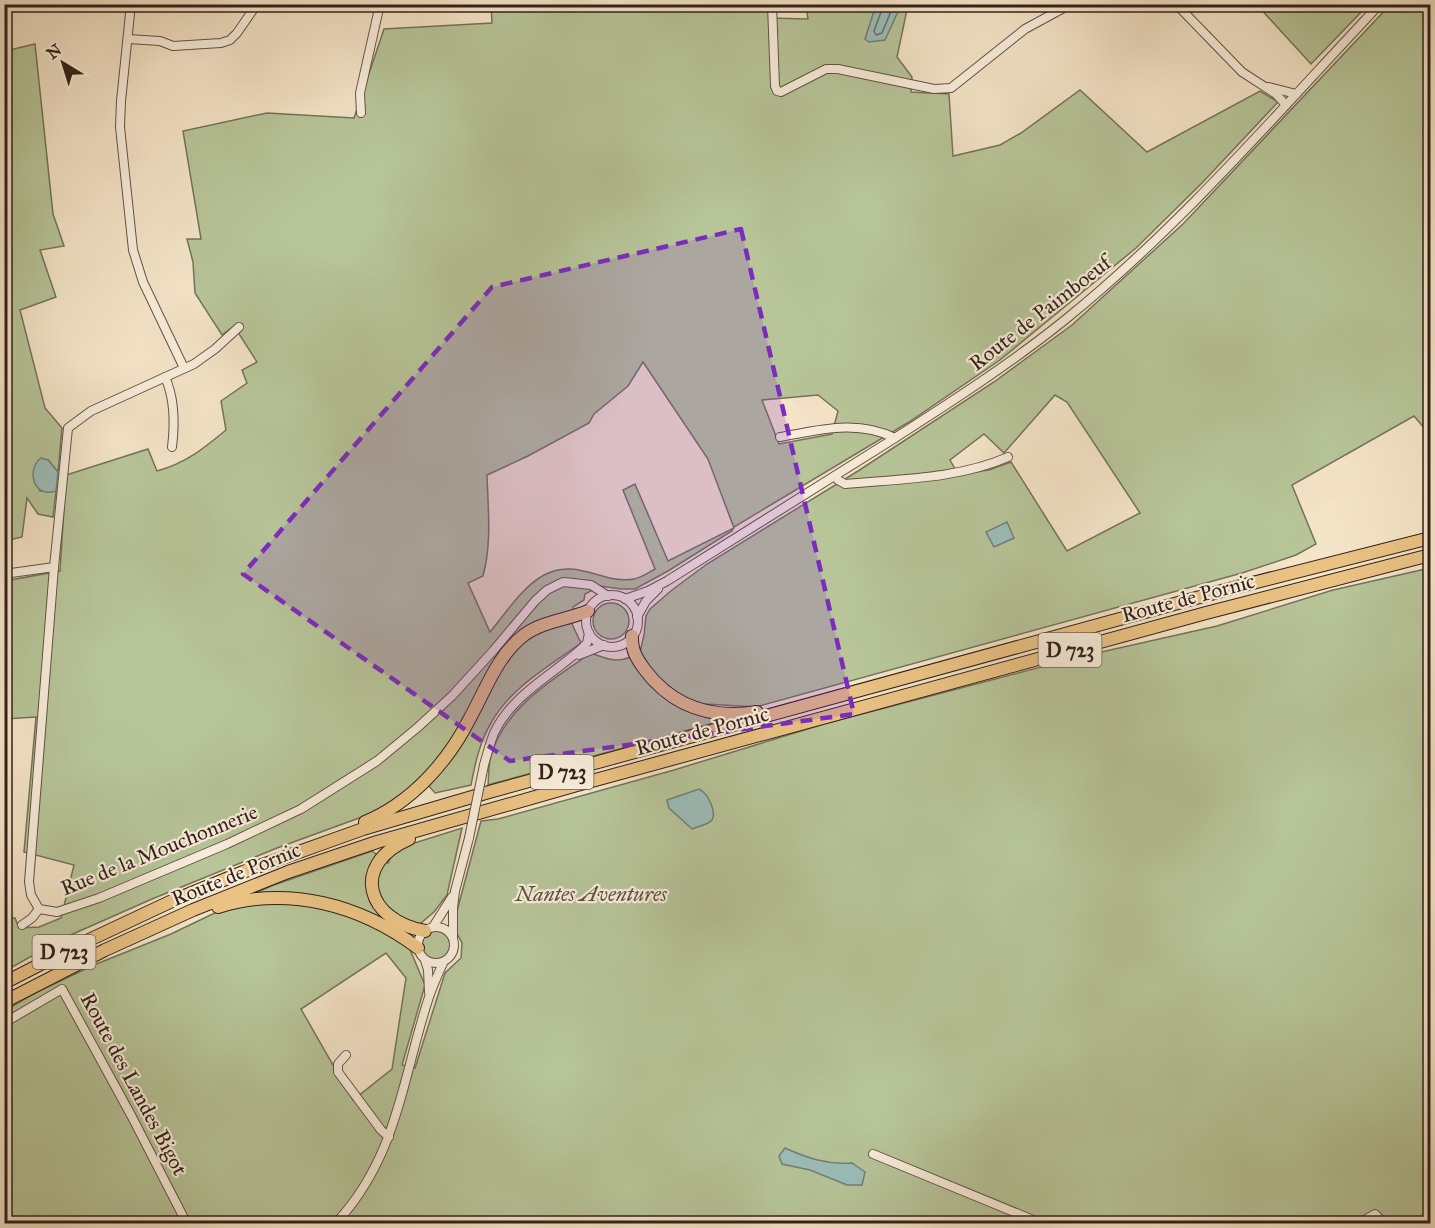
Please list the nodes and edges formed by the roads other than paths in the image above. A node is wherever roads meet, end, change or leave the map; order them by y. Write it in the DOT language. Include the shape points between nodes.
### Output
graph roads {
  1 [pos="131,4"];
  2 [pos="256,4"];
  3 [pos="380,4"];
  4 [pos="772,4"];
  5 [pos="1071,4"];
  6 [pos="1176,4"];
  7 [pos="1198,4"];
  8 [pos="1380,4"];
  9 [pos="1184,11"];
  10 [pos="128,39"];
  11 [pos="1260,84"];
  12 [pos="1296,94"];
  13 [pos="1286,105"];
  14 [pos="361,113"];
  15 [pos="239,327"];
  16 [pos="183,368"];
  17 [pos="165,377"];
  18 [pos="780,438"];
  19 [pos="895,438"];
  20 [pos="172,447"];
  21 [pos="1008,457"];
  22 [pos="835,476"];
  23 [pos="1431,538"];
  24 [pos="1431,555"];
  25 [pos="54,567"];
  26 [pos="4,574"];
  27 [pos="666,581"];
  28 [pos="581,584"];
  29 [pos="608,596"];
  30 [pos="625,599"];
  31 [pos="591,607"];
  32 [pos="637,617"];
  33 [pos="589,633"];
  34 [pos="632,636"];
  35 [pos="604,645"];
  36 [pos="569,661"];
  37 [pos="790,709"];
  38 [pos="464,817"];
  39 [pos="335,838"];
  40 [pos="455,891"];
  41 [pos="39,909"];
  42 [pos="194,910"];
  43 [pos="22,925"];
  44 [pos="429,929"];
  45 [pos="453,938"];
  46 [pos="418,948"];
  47 [pos="425,960"];
  48 [pos="443,963"];
  49 [pos="4,983"];
  50 [pos="429,996"];
  51 [pos="4,1002"];
  52 [pos="4,1023"];
  53 [pos="346,1054"];
  54 [pos="389,1137"];
  55 [pos="873,1154"];
  56 [pos="187,1224"];
  57 [pos="335,1224"];
  58 [pos="1043,1224"];
  59 [pos="1357,1224"];
  60 [pos="1385,1224"];
  1 -- 10 [label="street"];
  2 -- 10 [label="street" via="237,33 221,43 173,46"];
  3 -- 14 [label="street" via="360,93"];
  4 -- 5 [label="street" via="777,91 788,90 826,69 934,89 951,88 1025,30"];
  6 -- 9 [label="street"];
  7 -- 9 [label="street"];
  8 -- 12 [label="street, Route de Paimboeuf"];
  9 -- 11 [label="street" via="1242,72"];
  10 -- 16 [label="street" via="120,127 133,250 143,282"];
  11 -- 12 [label="street"];
  11 -- 13 [label="street"];
  12 -- 13 [label="street, Route de Paimboeuf"];
  13 -- 19 [label="street, Route de Paimboeuf" via="1182,215 1082,306 986,379"];
  15 -- 16 [label="street, Rue de la Mouchonnerie" via="215,349"];
  16 -- 17 [label="street, Rue de la Mouchonnerie"];
  17 -- 20 [label="street" via="173,402"];
  17 -- 25 [label="street, Rue de la Mouchonnerie" via="91,411 69,428"];
  18 -- 19 [label="street" via="852,426"];
  19 -- 22 [label="street, Route de Paimboeuf"];
  21 -- 22 [label="street" via="985,466 921,477 845,484"];
  22 -- 27 [label="street, Route de Paimboeuf"];
  23 -- 37 [label="highway, Route de Pornic / D 723"];
  24 -- 38 [label="highway, Route de Pornic / D 723" via="1215,610"];
  25 -- 26 [label="street"];
  25 -- 41 [label="street, Rue de la Mouchonnerie" via="29,882"];
  27 -- 30 [label="street, Route de Paimboeuf"];
  27 -- 32 [label="street, Route de Paimboeuf"];
  28 -- 29 [label="street" via="591,585"];
  28 -- 31 [label="street" via="591,591"];
  28 -- 41 [label="street, Rue de la Mouchonnerie" via="563,582 547,590 452,696 417,728 377,761 302,810 99,898 57,912"];
  29 -- 30 [label="street"];
  29 -- 31 [label="street"];
  30 -- 32 [label="street"];
  31 -- 33 [label="street" via="586,622"];
  31 -- 39 [label="highway" via="540,626 516,642 498,664 462,734 436,769 384,813"];
  32 -- 34 [label="street"];
  33 -- 35 [label="street"];
  33 -- 36 [label="street" via="586,643"];
  34 -- 35 [label="street" via="618,646"];
  34 -- 37 [label="highway" via="633,652 650,676 683,704 723,714"];
  35 -- 36 [label="street"];
  36 -- 40 [label="street, bridge" via="529,690 495,732"];
  37 -- 39 [label="highway, Route de Pornic / D 723"];
  38 -- 42 [label="highway, Route de Pornic / D 723" via="306,866"];
  38 -- 44 [label="highway" via="451,826 393,846 375,867 372,884 377,902 408,928"];
  39 -- 49 [label="highway, Route de Pornic / D 723" via="172,901"];
  40 -- 44 [label="street"];
  40 -- 45 [label="street"];
  41 -- 43 [label="street"];
  42 -- 46 [label="highway" via="208,911 248,900 276,898 321,901 370,917"];
  42 -- 51 [label="highway, Route de Pornic / D 723"];
  44 -- 45 [label="street" via="442,928"];
  44 -- 46 [label="street" via="419,939"];
  45 -- 48 [label="street" via="453,952"];
  46 -- 47 [label="street"];
  47 -- 48 [label="street"];
  47 -- 50 [label="street"];
  48 -- 50 [label="street"];
  50 -- 54 [label="street"];
  52 -- 56 [label="street, Route des Landes Bigot" via="62,989"];
  53 -- 54 [label="street" via="338,1064 338,1072"];
  54 -- 57 [label="street" via="374,1169"];
  55 -- 58 [label="street"];
  59 -- 60 [label="street" via="1375,1214"];
}
